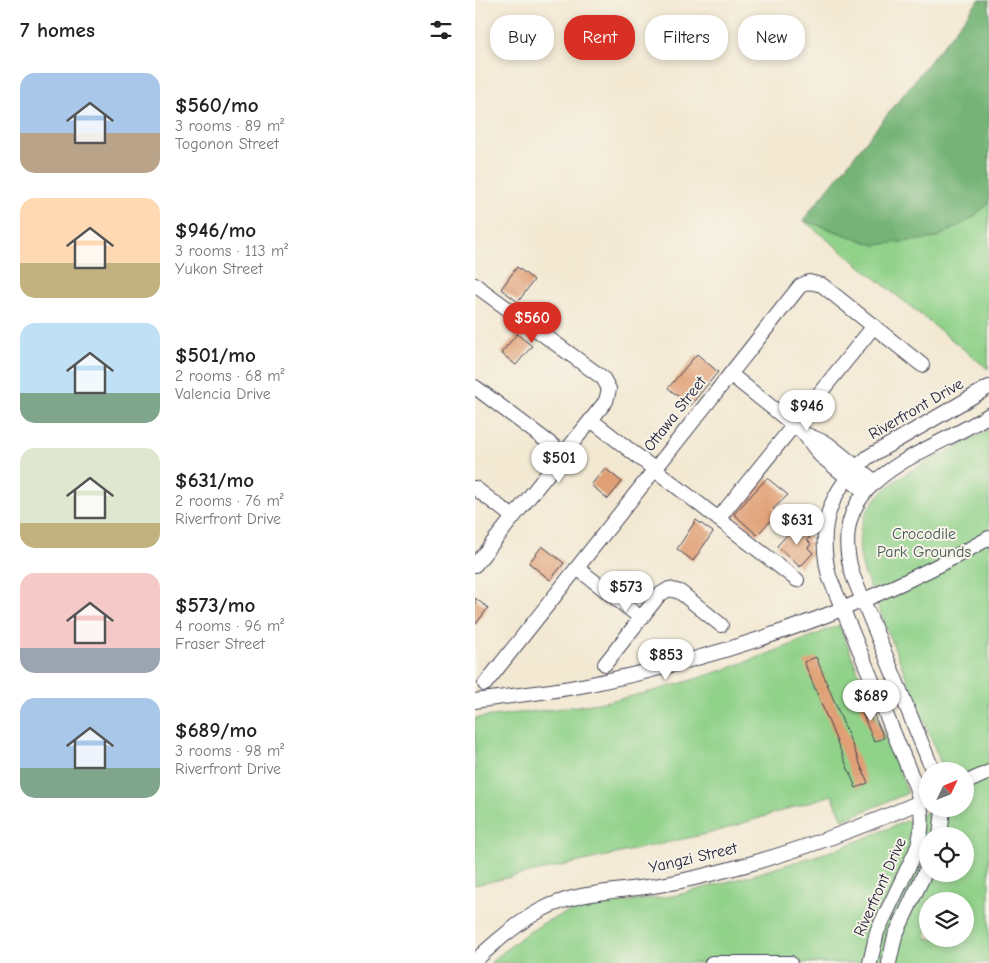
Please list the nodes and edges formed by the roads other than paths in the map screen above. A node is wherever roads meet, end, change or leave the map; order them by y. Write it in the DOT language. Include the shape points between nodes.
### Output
graph roads {
  1 [pos="475,285"];
  2 [pos="874,326"];
  3 [pos="921,365"];
  4 [pos="729,374"];
  5 [pos="475,387"];
  6 [pos="989,387"];
  7 [pos="989,415"];
  8 [pos="591,420"];
  9 [pos="799,430"];
  10 [pos="564,454"];
  11 [pos="654,470"];
  12 [pos="852,472"];
  13 [pos="869,486"];
  14 [pos="475,488"];
  15 [pos="513,517"];
  16 [pos="718,519"];
  17 [pos="989,538"];
  18 [pos="475,565"];
  19 [pos="577,568"];
  20 [pos="797,580"];
  21 [pos="862,599"];
  22 [pos="842,608"];
  23 [pos="641,618"];
  24 [pos="721,625"];
  25 [pos="605,664"];
  26 [pos="485,684"];
  27 [pos="475,701"];
  28 [pos="929,762"];
  29 [pos="989,772"];
  30 [pos="974,779"];
  31 [pos="919,789"];
  32 [pos="919,803"];
  33 [pos="923,818"];
  34 [pos="920,882"];
  35 [pos="475,961"];
  36 [pos="713,963"];
  37 [pos="790,963"];
  38 [pos="870,963"];
  39 [pos="889,963"];
  1 -- 8 [label="street" via="603,378 609,389 606,401"];
  2 -- 3 [label="street, Ottawa Street"];
  2 -- 4 [label="street, Ottawa Street" via="823,285 805,283"];
  2 -- 9 [label="street"];
  4 -- 9 [label="street"];
  4 -- 11 [label="street, Ottawa Street"];
  5 -- 10 [label="street"];
  6 -- 12 [label="street, Riverfront Drive" via="883,447"];
  7 -- 13 [label="street" via="898,464"];
  8 -- 10 [label="street"];
  8 -- 11 [label="street"];
  9 -- 12 [label="street" via="828,444"];
  9 -- 16 [label="street"];
  10 -- 15 [label="street"];
  11 -- 16 [label="street"];
  11 -- 19 [label="street, Ottawa Street"];
  12 -- 13 [label="street"];
  12 -- 22 [label="street, Riverfront Drive" via="832,503 824,530 824,554 829,576"];
  13 -- 21 [label="street" via="856,506 847,536 848,560"];
  14 -- 15 [label="street"];
  15 -- 18 [label="street"];
  16 -- 20 [label="street"];
  17 -- 21 [label="street" via="930,570"];
  19 -- 23 [label="street"];
  19 -- 26 [label="street, Ottawa Street"];
  21 -- 22 [label="street"];
  21 -- 28 [label="street"];
  22 -- 27 [label="street" via="780,632 670,665 590,684"];
  22 -- 31 [label="street, Riverfront Drive"];
  23 -- 24 [label="street" via="659,595 669,589 679,592"];
  23 -- 25 [label="street"];
  29 -- 30 [label="street"];
  32 -- 35 [label="street, Yangzi Street" via="836,836 750,863 671,884 566,900 516,926"];
  33 -- 38 [label="street, Riverfront Drive" via="920,840 877,932"];
  34 -- 39 [label="street" via="895,936"];
  36 -- 37 [label="street"];
}
